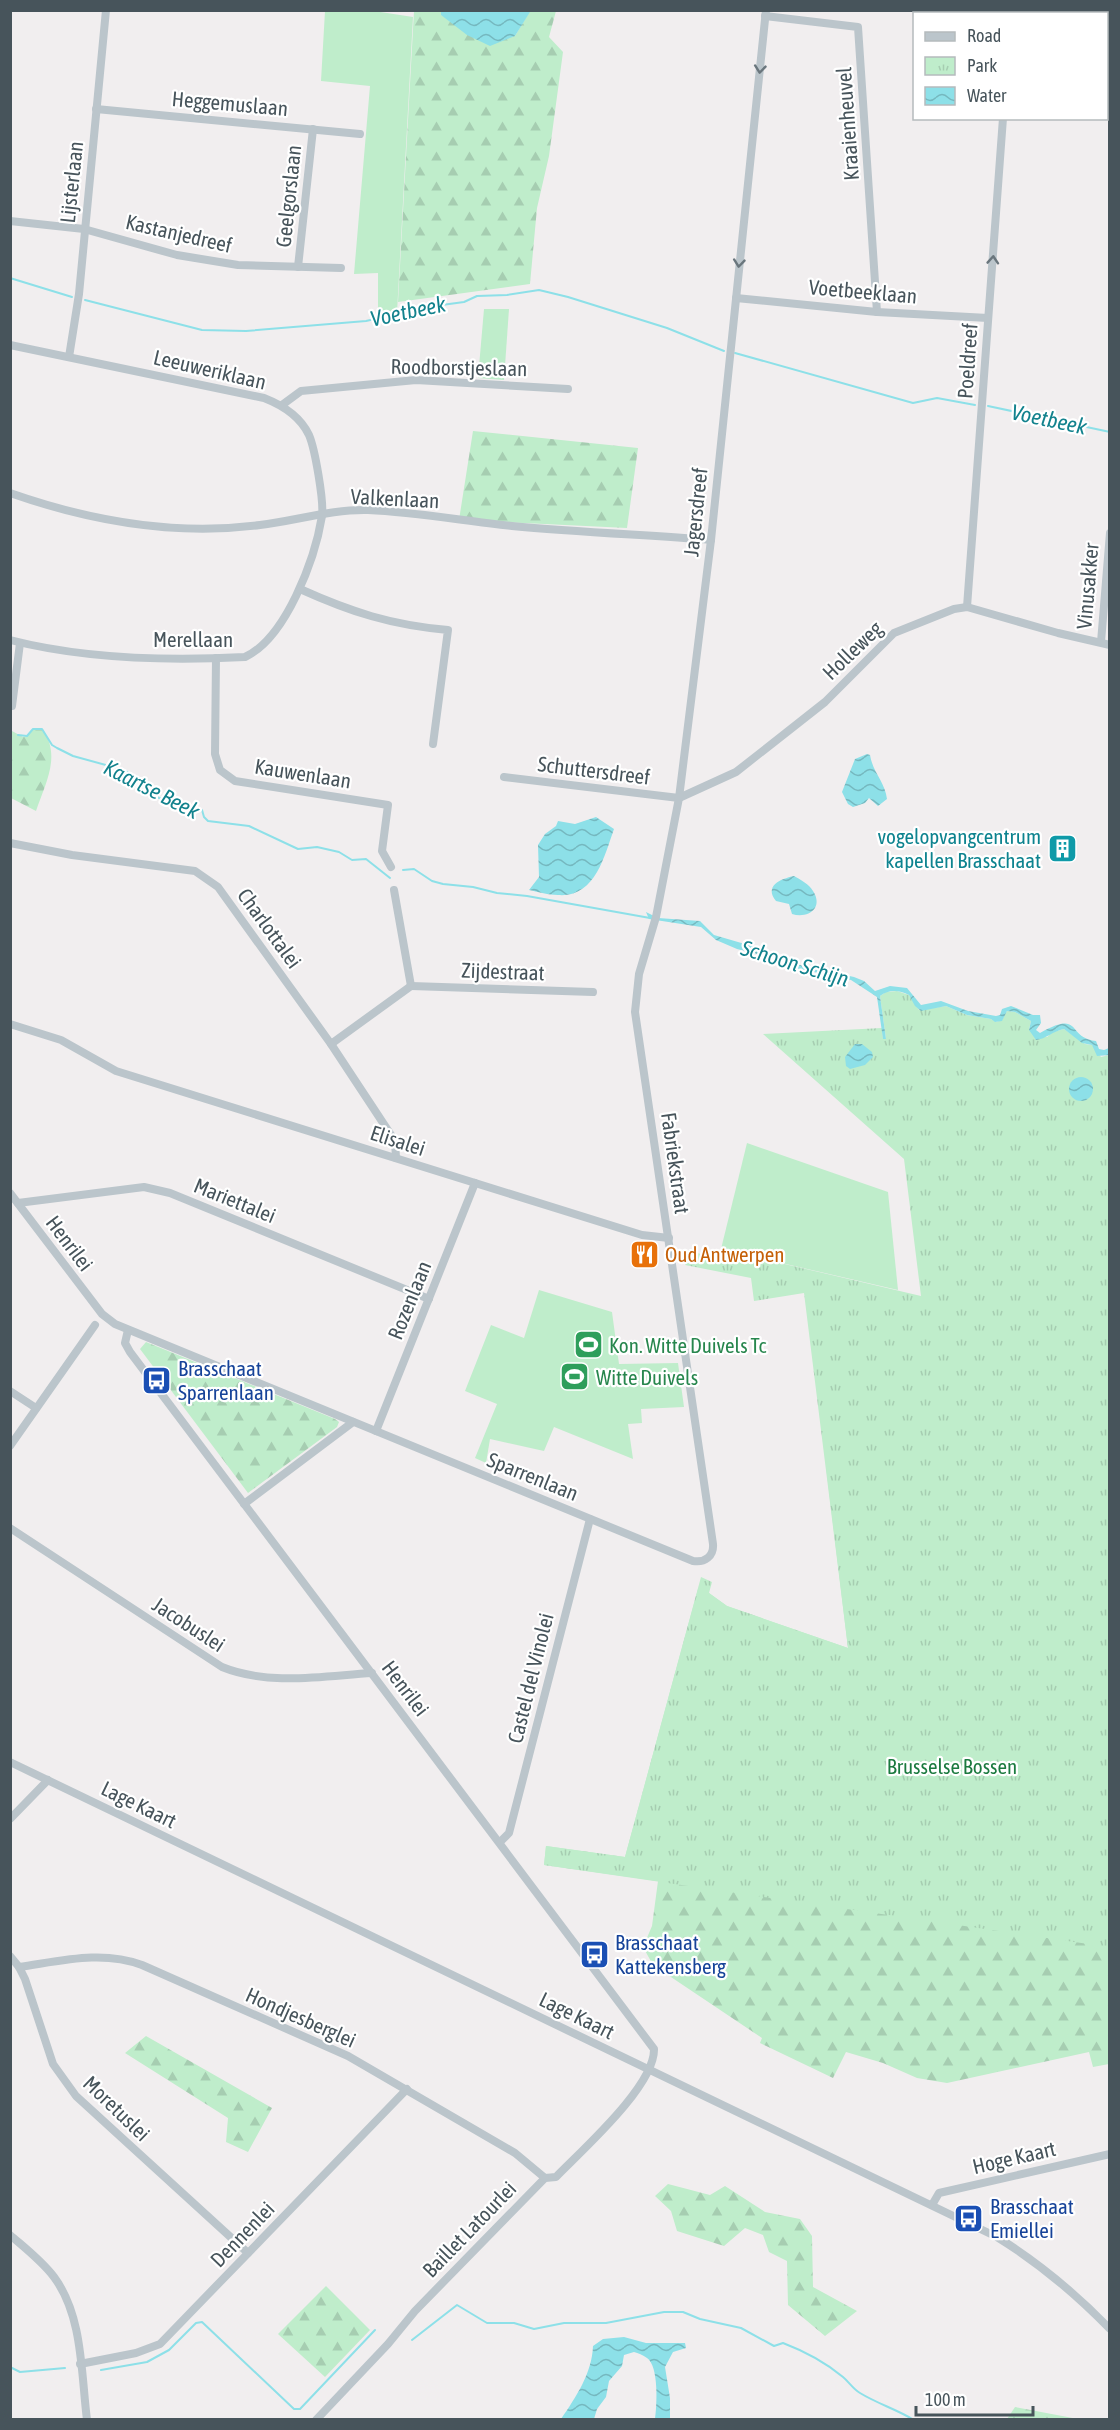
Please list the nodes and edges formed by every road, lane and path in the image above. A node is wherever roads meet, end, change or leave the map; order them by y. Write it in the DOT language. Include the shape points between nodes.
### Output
graph roads {
  1 [pos="106,10"];
  2 [pos="765,13"];
  3 [pos="96,109"];
  4 [pos="1003,120"];
  5 [pos="313,129"];
  6 [pos="360,134"];
  7 [pos="10,221"];
  8 [pos="84,229"];
  9 [pos="298,267"];
  10 [pos="341,268"];
  11 [pos="736,298"];
  12 [pos="877,312"];
  13 [pos="988,318"];
  14 [pos="10,345"];
  15 [pos="69,357"];
  16 [pos="568,389"];
  17 [pos="282,405"];
  18 [pos="10,494"];
  19 [pos="322,514"];
  20 [pos="1110,533"];
  21 [pos="711,540"];
  22 [pos="300,589"];
  23 [pos="967,607"];
  24 [pos="10,640"];
  25 [pos="20,643"];
  26 [pos="1105,643"];
  27 [pos="216,658"];
  28 [pos="12,706"];
  29 [pos="433,744"];
  30 [pos="504,777"];
  31 [pos="679,798"];
  32 [pos="10,845"];
  33 [pos="391,867"];
  34 [pos="394,890"];
  35 [pos="411,986"];
  36 [pos="593,992"];
  37 [pos="635,1012"];
  38 [pos="10,1024"];
  39 [pos="331,1044"];
  40 [pos="396,1158"];
  41 [pos="475,1184"];
  42 [pos="10,1193"];
  43 [pos="18,1203"];
  44 [pos="669,1238"];
  45 [pos="429,1299"];
  46 [pos="102,1314"];
  47 [pos="95,1324"];
  48 [pos="128,1330"];
  49 [pos="10,1391"];
  50 [pos="36,1408"];
  51 [pos="353,1422"];
  52 [pos="376,1431"];
  53 [pos="10,1446"];
  54 [pos="244,1504"];
  55 [pos="591,1519"];
  56 [pos="10,1528"];
  57 [pos="699,1562"];
  58 [pos="372,1673"];
  59 [pos="10,1762"];
  60 [pos="48,1780"];
  61 [pos="10,1819"];
  62 [pos="500,1842"];
  63 [pos="10,1956"];
  64 [pos="20,1967"];
  65 [pos="650,2070"];
  66 [pos="406,2089"];
  67 [pos="1110,2154"];
  68 [pos="544,2178"];
  69 [pos="932,2205"];
  70 [pos="10,2235"];
  71 [pos="248,2253"];
  72 [pos="1110,2329"];
  73 [pos="80,2364"];
  74 [pos="87,2420"];
  75 [pos="316,2420"];
  1 -- 3 [label="street, Lijsterlaan"];
  2 -- 11 [label="street, Jagersdreef, one-way"];
  2 -- 12 [label="street, Kraaienheuvel" via="858,27"];
  3 -- 5 [label="street, Heggemuslaan"];
  3 -- 8 [label="street, Lijsterlaan"];
  13 -- 4 [label="street, Poeldreef, one-way"];
  5 -- 6 [label="street, Heggemuslaan"];
  5 -- 9 [label="street, Geelgorslaan"];
  7 -- 8 [label="street, Kastanjedreef"];
  8 -- 9 [label="street, Kastanjedreef" via="177,255 238,265"];
  8 -- 15 [label="street, Lijsterlaan"];
  9 -- 10 [label="street, Kastanjedreef"];
  11 -- 12 [label="street, Voetbeeklaan"];
  11 -- 21 [label="street, Jagersdreef"];
  12 -- 13 [label="street, Voetbeeklaan"];
  13 -- 23 [label="street, Poeldreef"];
  14 -- 15 [label="street, Leeuweriklaan"];
  15 -- 17 [label="street, Leeuweriklaan"];
  16 -- 17 [label="street, Roodborstjeslaan" via="416,380 301,391"];
  17 -- 19 [label="street, Leeuweriklaan" via="309,434"];
  18 -- 19 [label="street, Valkenlaan" via="88,516 197,529 260,525"];
  19 -- 21 [label="street, Valkenlaan" via="366,510 514,526"];
  19 -- 22 [label="street, Merellaan"];
  20 -- 26 [label="street, Vinusakker"];
  21 -- 31 [label="street, Jagersdreef"];
  22 -- 27 [label="street, Merellaan" via="267,642 244,657"];
  22 -- 29 [label="street" via="386,622 448,630"];
  23 -- 26 [label="street"];
  23 -- 31 [label="street, Holleweg" via="894,633 825,702 736,772"];
  24 -- 25 [label="street, Merellaan"];
  25 -- 27 [label="street, Merellaan" via="135,657"];
  25 -- 28 [label="street"];
  27 -- 33 [label="street, Kauwenlaan" via="215,754 220,770 235,781 388,805 382,851"];
  30 -- 31 [label="street, Schuttersdreef"];
  31 -- 37 [label="street, Jagersdreef" via="656,919 639,974"];
  32 -- 39 [label="street, Charlottalei" via="195,871 207,877"];
  34 -- 35 [label="street"];
  35 -- 36 [label="street, Zijdestraat"];
  35 -- 39 [label="street"];
  37 -- 44 [label="street, Fabriekstraat"];
  38 -- 40 [label="street, Elisalei" via="61,1040 116,1071"];
  39 -- 40 [label="street, Charlottalei" via="395,1141"];
  40 -- 41 [label="street, Elisalei"];
  41 -- 44 [label="street, Elisalei" via="642,1235"];
  41 -- 45 [label="street, Rozenlaan"];
  42 -- 43 [label="street, Henrilei"];
  43 -- 45 [label="street, Mariettalei" via="144,1187 170,1193"];
  43 -- 46 [label="street, Henrilei"];
  44 -- 57 [label="street, Fabriekstraat" via="713,1544 711,1555"];
  45 -- 52 [label="street, Rozenlaan"];
  46 -- 48 [label="street, Sparrenlaan" via="106,1320"];
  47 -- 50 [label="street"];
  48 -- 51 [label="street, Sparrenlaan"];
  48 -- 54 [label="street, Henrilei" via="126,1343 130,1352"];
  49 -- 50 [label="street"];
  50 -- 53 [label="street"];
  51 -- 52 [label="street, Sparrenlaan"];
  51 -- 54 [label="street"];
  52 -- 55 [label="street, Sparrenlaan"];
  54 -- 58 [label="street, Henrilei"];
  55 -- 57 [label="street, Sparrenlaan"];
  55 -- 62 [label="street, Castel del Vinolei" via="509,1833"];
  56 -- 58 [label="street, Jacobuslei" via="222,1667 273,1678"];
  58 -- 62 [label="street, Henrilei"];
  59 -- 60 [label="street, Lage Kaart"];
  60 -- 61 [label="street"];
  60 -- 65 [label="street, Lage Kaart"];
  62 -- 65 [label="street, Henrilei" via="651,2044 654,2054"];
  63 -- 64 [label="street, Moretuslei"];
  64 -- 66 [label="street, Hondjesberglei" via="93,1956 131,1961 348,2056"];
  64 -- 71 [label="street, Moretuslei" via="53,2064 64,2081"];
  65 -- 68 [label="street, Baillet Latourlei" via="627,2103 556,2177"];
  65 -- 69 [label="street, Lage Kaart"];
  66 -- 68 [label="street, Hondjesberglei" via="515,2153"];
  66 -- 71 [label="street, Dennenlei"];
  67 -- 69 [label="street, Hoge Kaart" via="939,2193"];
  68 -- 75 [label="street, Baillet Latourlei"];
  69 -- 72 [label="street, Lage Kaart" via="1023,2253 1060,2281"];
  70 -- 73 [label="street" via="53,2275 62,2289 73,2315"];
  71 -- 73 [label="street, Dennenlei" via="160,2344 145,2351"];
  73 -- 74 [label="street"];
}
